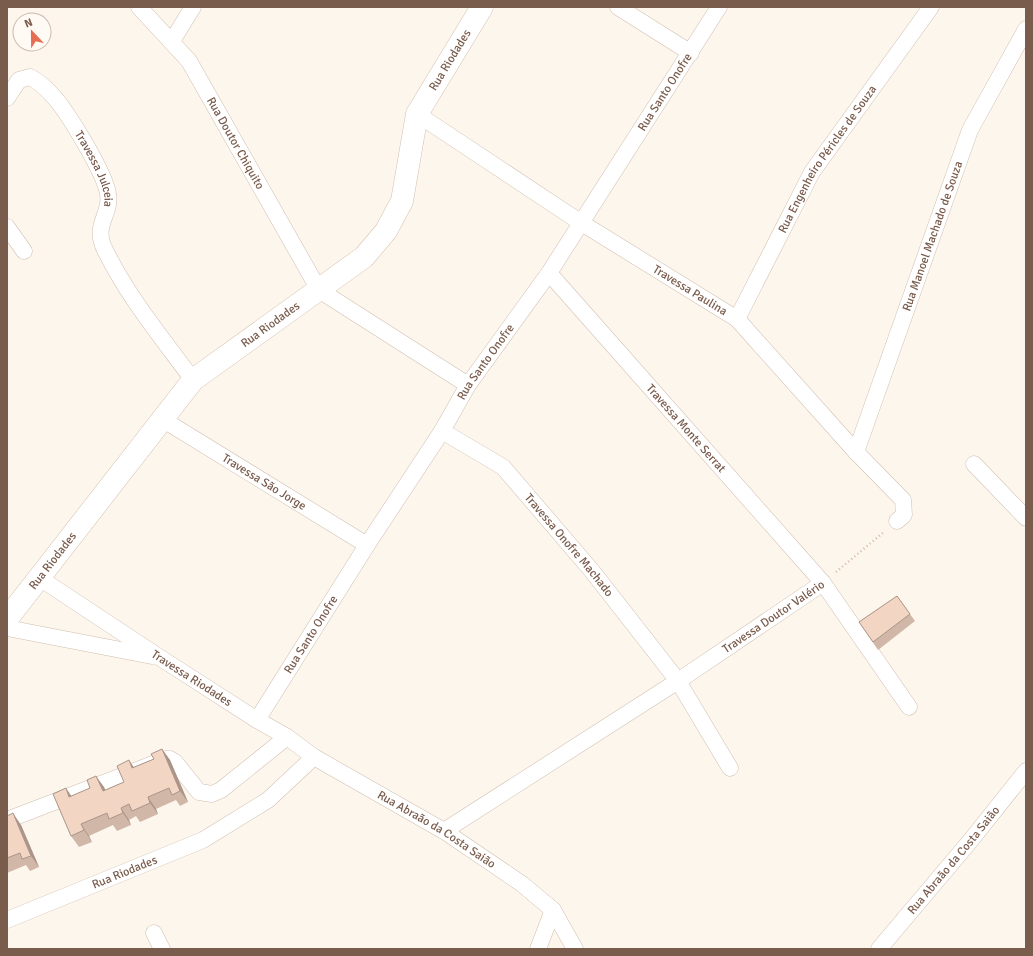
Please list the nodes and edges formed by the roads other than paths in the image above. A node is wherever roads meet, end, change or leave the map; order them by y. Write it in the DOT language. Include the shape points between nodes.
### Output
graph roads {
  1 [pos="139,7"];
  2 [pos="193,7"];
  3 [pos="482,7"];
  4 [pos="618,7"];
  5 [pos="720,7"];
  6 [pos="931,7"];
  7 [pos="1026,29"];
  8 [pos="172,40"];
  9 [pos="691,53"];
  10 [pos="7,98"];
  11 [pos="416,114"];
  12 [pos="580,222"];
  13 [pos="7,227"];
  14 [pos="24,251"];
  15 [pos="549,273"];
  16 [pos="319,290"];
  17 [pos="737,319"];
  18 [pos="193,380"];
  19 [pos="468,385"];
  20 [pos="162,419"];
  21 [pos="442,431"];
  22 [pos="856,452"];
  23 [pos="974,464"];
  24 [pos="1026,518"];
  25 [pos="897,521"];
  26 [pos="367,545"];
  27 [pos="38,577"];
  28 [pos="823,583"];
  29 [pos="7,619"];
  30 [pos="7,628"];
  31 [pos="159,657"];
  32 [pos="678,681"];
  33 [pos="909,707"];
  34 [pos="257,720"];
  35 [pos="287,737"];
  36 [pos="314,757"];
  37 [pos="730,768"];
  38 [pos="1026,771"];
  39 [pos="7,820"];
  40 [pos="444,831"];
  41 [pos="553,910"];
  42 [pos="7,920"];
  43 [pos="154,933"];
  44 [pos="162,949"];
  45 [pos="538,949"];
  46 [pos="575,949"];
  47 [pos="879,949"];
  1 -- 8 [label="street, Rua Doutor Chiquito"];
  2 -- 8 [label="street"];
  3 -- 11 [label="street, Rua Riodades"];
  4 -- 9 [label="street"];
  5 -- 9 [label="street, Rua Santo Onofre"];
  6 -- 17 [label="street, Rua Engenheiro Péricles de Souza" via="812,172"];
  7 -- 22 [label="street, Rua Manoel Machado de Souza" via="970,130"];
  8 -- 16 [label="street, Rua Doutor Chiquito" via="193,66"];
  9 -- 12 [label="street, Rua Santo Onofre"];
  10 -- 18 [label="street, Travessa Julceia" via="19,80 30,78 40,83 54,97 80,135 106,184 109,196 100,227 104,249 137,304"];
  11 -- 12 [label="street, Travessa Paulina"];
  11 -- 16 [label="street, Rua Riodades" via="402,201 386,231 364,257"];
  12 -- 15 [label="street, Rua Santo Onofre"];
  12 -- 17 [label="street, Travessa Paulina"];
  13 -- 14 [label="street"];
  15 -- 19 [label="street, Rua Santo Onofre"];
  15 -- 28 [label="street, Travessa Monte Serrat"];
  16 -- 18 [label="street, Rua Riodades"];
  16 -- 19 [label="street"];
  17 -- 22 [label="street, Travessa Paulina"];
  18 -- 20 [label="street, Rua Riodades"];
  19 -- 21 [label="street, Rua Santo Onofre"];
  20 -- 26 [label="street, Travessa São Jorge"];
  20 -- 27 [label="street, Rua Riodades"];
  21 -- 26 [label="street, Rua Santo Onofre"];
  21 -- 32 [label="street, Travessa Onofre Machado" via="503,467 592,571"];
  22 -- 25 [label="street, Travessa Paulina" via="903,500 904,515"];
  23 -- 24 [label="street"];
  26 -- 34 [label="street, Rua Santo Onofre"];
  27 -- 29 [label="street, Rua Riodades"];
  27 -- 31 [label="street"];
  28 -- 32 [label="street, Travessa Doutor Valério"];
  28 -- 33 [label="street, Travessa Doutor Valério"];
  30 -- 31 [label="street, Travessa Riodades"];
  31 -- 34 [label="street, Travessa Riodades"];
  32 -- 37 [label="street"];
  32 -- 40 [label="street, Travessa Doutor Valério"];
  34 -- 35 [label="street, Travessa Riodades"];
  35 -- 36 [label="street, Travessa Riodades"];
  35 -- 39 [label="street" via="221,790 212,794 199,792 175,762 166,759"];
  36 -- 40 [label="street, Rua Abraão da Costa Saião"];
  36 -- 42 [label="street, Rua Riodades" via="268,800 203,840"];
  38 -- 47 [label="street, Rua Abraão da Costa Saião"];
  40 -- 41 [label="street, Rua Abraão da Costa Saião" via="522,884"];
  41 -- 45 [label="street"];
  41 -- 46 [label="street"];
  43 -- 44 [label="street"];
}
